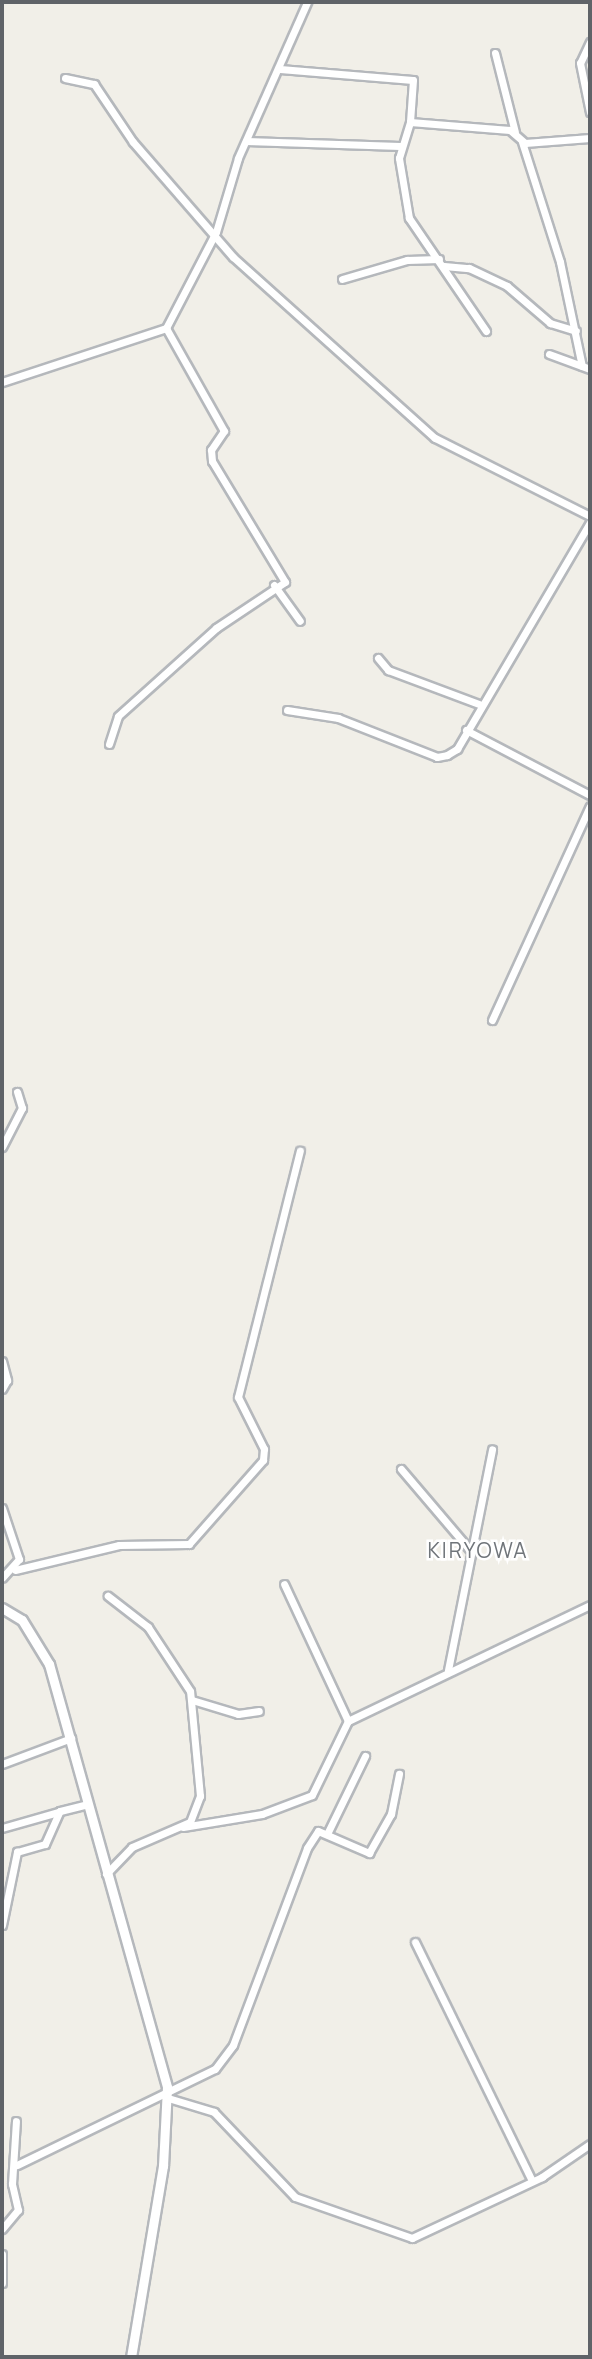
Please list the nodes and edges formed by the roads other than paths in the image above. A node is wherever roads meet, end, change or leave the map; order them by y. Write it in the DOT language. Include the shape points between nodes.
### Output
graph roads {
  1 [pos="307,2"];
  2 [pos="590,42"];
  3 [pos="495,53"];
  4 [pos="280,69"];
  5 [pos="65,78"];
  6 [pos="590,112"];
  7 [pos="410,122"];
  8 [pos="515,132"];
  9 [pos="590,138"];
  10 [pos="246,141"];
  11 [pos="522,142"];
  12 [pos="400,146"];
  13 [pos="216,232"];
  14 [pos="441,262"];
  15 [pos="342,279"];
  16 [pos="166,328"];
  17 [pos="485,331"];
  18 [pos="576,331"];
  19 [pos="549,354"];
  20 [pos="586,368"];
  21 [pos="2,382"];
  22 [pos="590,516"];
  23 [pos="590,523"];
  24 [pos="274,584"];
  25 [pos="300,621"];
  26 [pos="378,658"];
  27 [pos="480,704"];
  28 [pos="287,710"];
  29 [pos="466,730"];
  30 [pos="109,744"];
  31 [pos="590,795"];
  32 [pos="590,806"];
  33 [pos="492,1020"];
  34 [pos="17,1092"];
  35 [pos="2,1147"];
  36 [pos="300,1152"];
  37 [pos="2,1361"];
  38 [pos="2,1389"];
  39 [pos="492,1449"];
  40 [pos="401,1469"];
  41 [pos="2,1508"];
  42 [pos="470,1550"];
  43 [pos="15,1570"];
  44 [pos="2,1578"];
  45 [pos="284,1584"];
  46 [pos="108,1597"];
  47 [pos="590,1605"];
  48 [pos="2,1608"];
  49 [pos="448,1670"];
  50 [pos="192,1700"];
  51 [pos="259,1711"];
  52 [pos="348,1721"];
  53 [pos="71,1738"];
  54 [pos="365,1756"];
  55 [pos="2,1764"];
  56 [pos="398,1774"];
  57 [pos="88,1804"];
  58 [pos="60,1811"];
  59 [pos="183,1827"];
  60 [pos="2,1828"];
  61 [pos="327,1834"];
  62 [pos="106,1874"];
  63 [pos="2,1925"];
  64 [pos="415,1942"];
  65 [pos="168,2095"];
  66 [pos="16,2121"];
  67 [pos="590,2144"];
  68 [pos="17,2165"];
  69 [pos="532,2181"];
  70 [pos="2,2229"];
  71 [pos="2,2253"];
  72 [pos="2,2283"];
  73 [pos="131,2357"];
  1 -- 4 [label="street"];
  2 -- 6 [label="street" via="580,63"];
  3 -- 8 [label="street"];
  4 -- 7 [label="street" via="413,80"];
  4 -- 10 [label="street"];
  5 -- 13 [label="street" via="94,84 132,142"];
  7 -- 8 [label="street"];
  7 -- 12 [label="street"];
  8 -- 11 [label="street"];
  9 -- 11 [label="street"];
  10 -- 12 [label="street"];
  10 -- 13 [label="street"];
  11 -- 18 [label="street"];
  12 -- 14 [label="street" via="403,201 417,234"];
  13 -- 16 [label="street"];
  13 -- 22 [label="street" via="233,257 435,438"];
  14 -- 15 [label="street" via="407,260"];
  14 -- 17 [label="street"];
  14 -- 18 [label="street" via="469,268 507,286 550,323"];
  16 -- 21 [label="street"];
  16 -- 24 [label="street" via="224,431 211,450 212,461 285,582"];
  18 -- 20 [label="street"];
  19 -- 20 [label="street"];
  23 -- 27 [label="street"];
  24 -- 25 [label="street"];
  24 -- 30 [label="street" via="118,716"];
  26 -- 27 [label="street" via="388,670"];
  27 -- 29 [label="street"];
  28 -- 29 [label="street" via="338,718 437,757 457,748"];
  29 -- 31 [label="street"];
  32 -- 33 [label="street"];
  34 -- 35 [label="street" via="22,1108"];
  36 -- 43 [label="street" via="238,1397 265,1457 182,1547 119,1545"];
  37 -- 38 [label="street" via="7,1380"];
  39 -- 42 [label="street"];
  40 -- 42 [label="street"];
  41 -- 43 [label="street" via="19,1559"];
  42 -- 49 [label="street"];
  43 -- 44 [label="street"];
  45 -- 52 [label="street"];
  46 -- 50 [label="street" via="148,1626"];
  47 -- 49 [label="street"];
  48 -- 53 [label="street" via="35,1638"];
  49 -- 52 [label="street"];
  50 -- 51 [label="street" via="238,1714"];
  50 -- 59 [label="street" via="200,1801"];
  52 -- 59 [label="street" via="312,1795 262,1814"];
  53 -- 55 [label="street"];
  53 -- 57 [label="street"];
  54 -- 61 [label="street"];
  56 -- 61 [label="street" via="391,1814 369,1853"];
  57 -- 58 [label="street"];
  57 -- 62 [label="street"];
  58 -- 60 [label="street"];
  58 -- 63 [label="street" via="45,1844 15,1857"];
  59 -- 62 [label="street" via="132,1847"];
  61 -- 65 [label="street" via="318,1831 307,1847 233,2045 215,2069"];
  62 -- 65 [label="street"];
  64 -- 69 [label="street"];
  65 -- 68 [label="street"];
  65 -- 69 [label="street" via="214,2112 295,2197 383,2233 427,2235"];
  65 -- 73 [label="street"];
  66 -- 68 [label="street"];
  67 -- 69 [label="street"];
  68 -- 70 [label="street" via="12,2184 18,2210"];
  71 -- 72 [label="street"];
}
